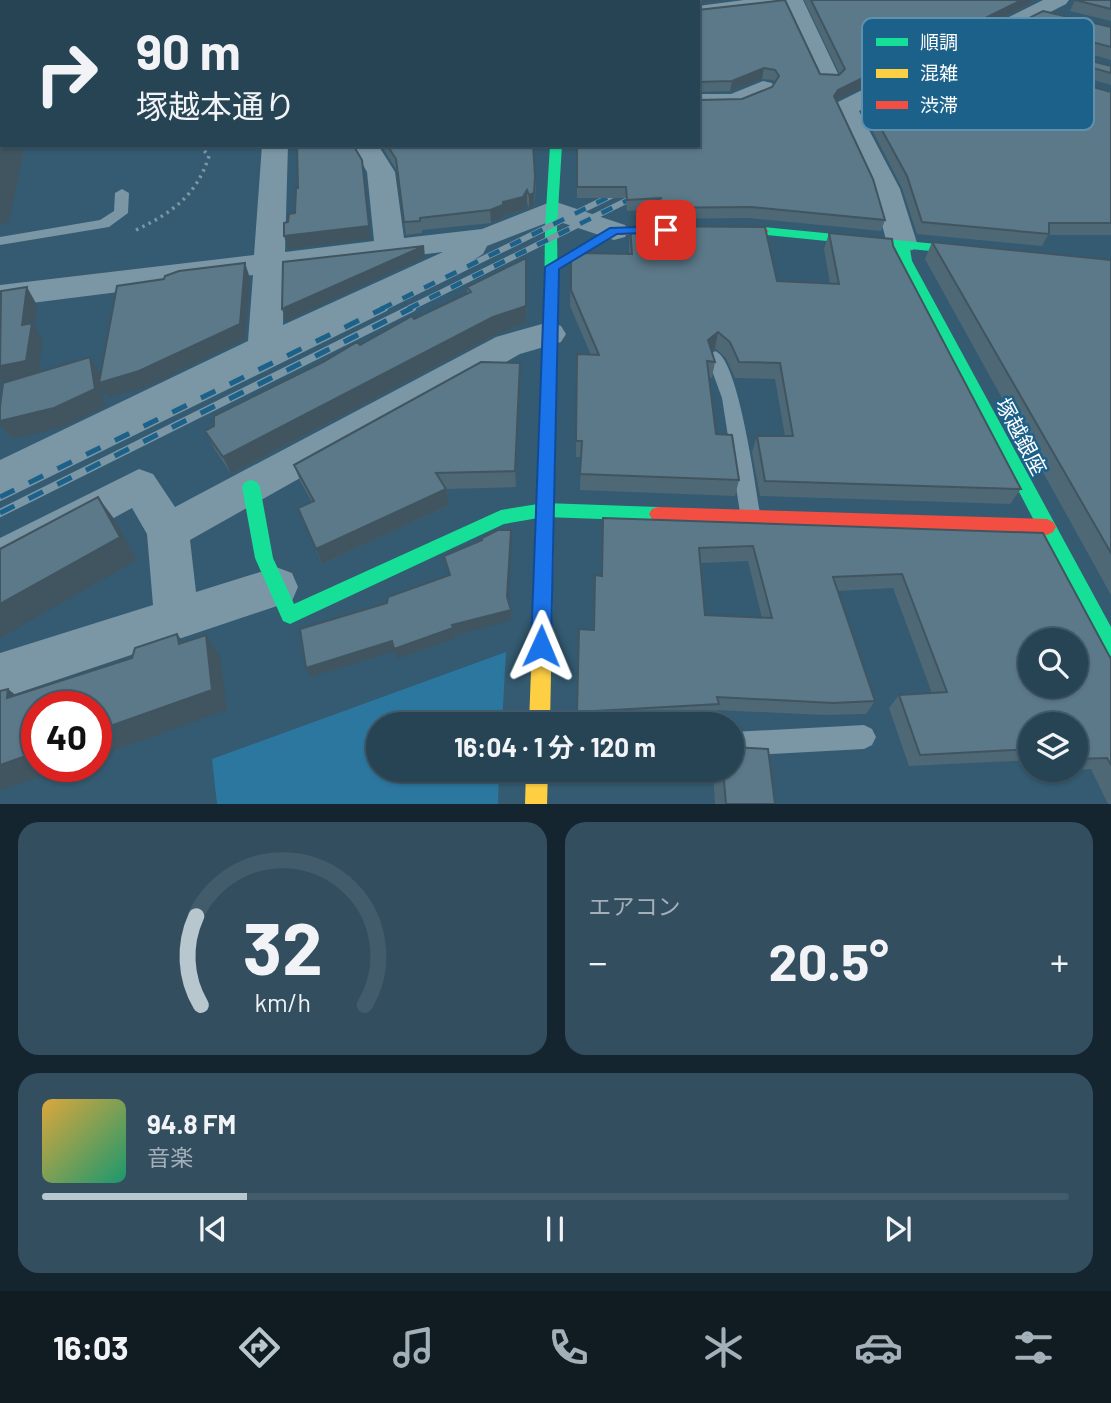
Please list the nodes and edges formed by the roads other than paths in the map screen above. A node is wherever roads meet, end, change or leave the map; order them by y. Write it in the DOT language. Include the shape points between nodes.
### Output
graph roads {
  1 [pos="792,0"];
  2 [pos="1060,9"];
  3 [pos="700,12"];
  4 [pos="1024,18"];
  5 [pos="828,78"];
  6 [pos="763,88"];
  7 [pos="862,99"];
  8 [pos="711,101"];
  9 [pos="730,128"];
  10 [pos="275,147"];
  11 [pos="366,147"];
  12 [pos="556,147"];
  13 [pos="122,193"];
  14 [pos="552,210"];
  15 [pos="614,231"];
  16 [pos="488,237"];
  17 [pos="0,242"];
  18 [pos="902,243"];
  19 [pos="390,249"];
  20 [pos="1001,254"];
  21 [pos="269,263"];
  22 [pos="552,267"];
  23 [pos="0,296"];
  24 [pos="549,334"];
  25 [pos="265,347"];
  26 [pos="715,357"];
  27 [pos="0,478"];
  28 [pos="251,487"];
  29 [pos="544,510"];
  30 [pos="751,519"];
  31 [pos="1046,527"];
  32 [pos="168,531"];
  33 [pos="0,559"];
  34 [pos="276,587"];
  35 [pos="177,619"];
  36 [pos="1111,647"];
  37 [pos="0,676"];
  38 [pos="539,712"];
  39 [pos="864,737"];
  40 [pos="744,743"];
  41 [pos="537,782"];
  42 [pos="536,804"];
  1 -- 3 [label="street"];
  1 -- 5 [label="street"];
  2 -- 4 [label="street"];
  6 -- 8 [label="street" via="735,102"];
  7 -- 18 [label="street" via="845,108 886,189"];
  8 -- 9 [label="street"];
  10 -- 21 [label="street"];
  11 -- 19 [label="street" via="381,172"];
  12 -- 14 [label="street"];
  13 -- 17 [label="lane" via="121,214 104,224"];
  14 -- 15 [label="street"];
  14 -- 16 [label="street"];
  14 -- 22 [label="street"];
  15 -- 18 [label="street" via="748,230"];
  15 -- 22 [label="street"];
  16 -- 19 [label="street"];
  16 -- 25 [label="street" via="455,258"];
  18 -- 20 [label="street"];
  18 -- 31 [label="street, 塚越銀座" via="905,261"];
  19 -- 21 [label="street"];
  21 -- 23 [label="street"];
  21 -- 25 [label="street"];
  22 -- 24 [label="street"];
  24 -- 28 [label="street" via="508,345"];
  24 -- 29 [label="street"];
  25 -- 27 [label="street"];
  26 -- 30 [label="lane" via="731,398"];
  28 -- 32 [label="street"];
  28 -- 34 [label="street" via="264,558"];
  29 -- 30 [label="street"];
  29 -- 34 [label="street" via="501,517 290,615"];
  29 -- 38 [label="street"];
  30 -- 31 [label="street"];
  31 -- 36 [label="street, 塚越銀座"];
  32 -- 33 [label="street" via="139,485"];
  32 -- 35 [label="street"];
  34 -- 35 [label="street"];
  35 -- 37 [label="street"];
  39 -- 40 [label="lane"];
  41 -- 42 [label="street"];
}
